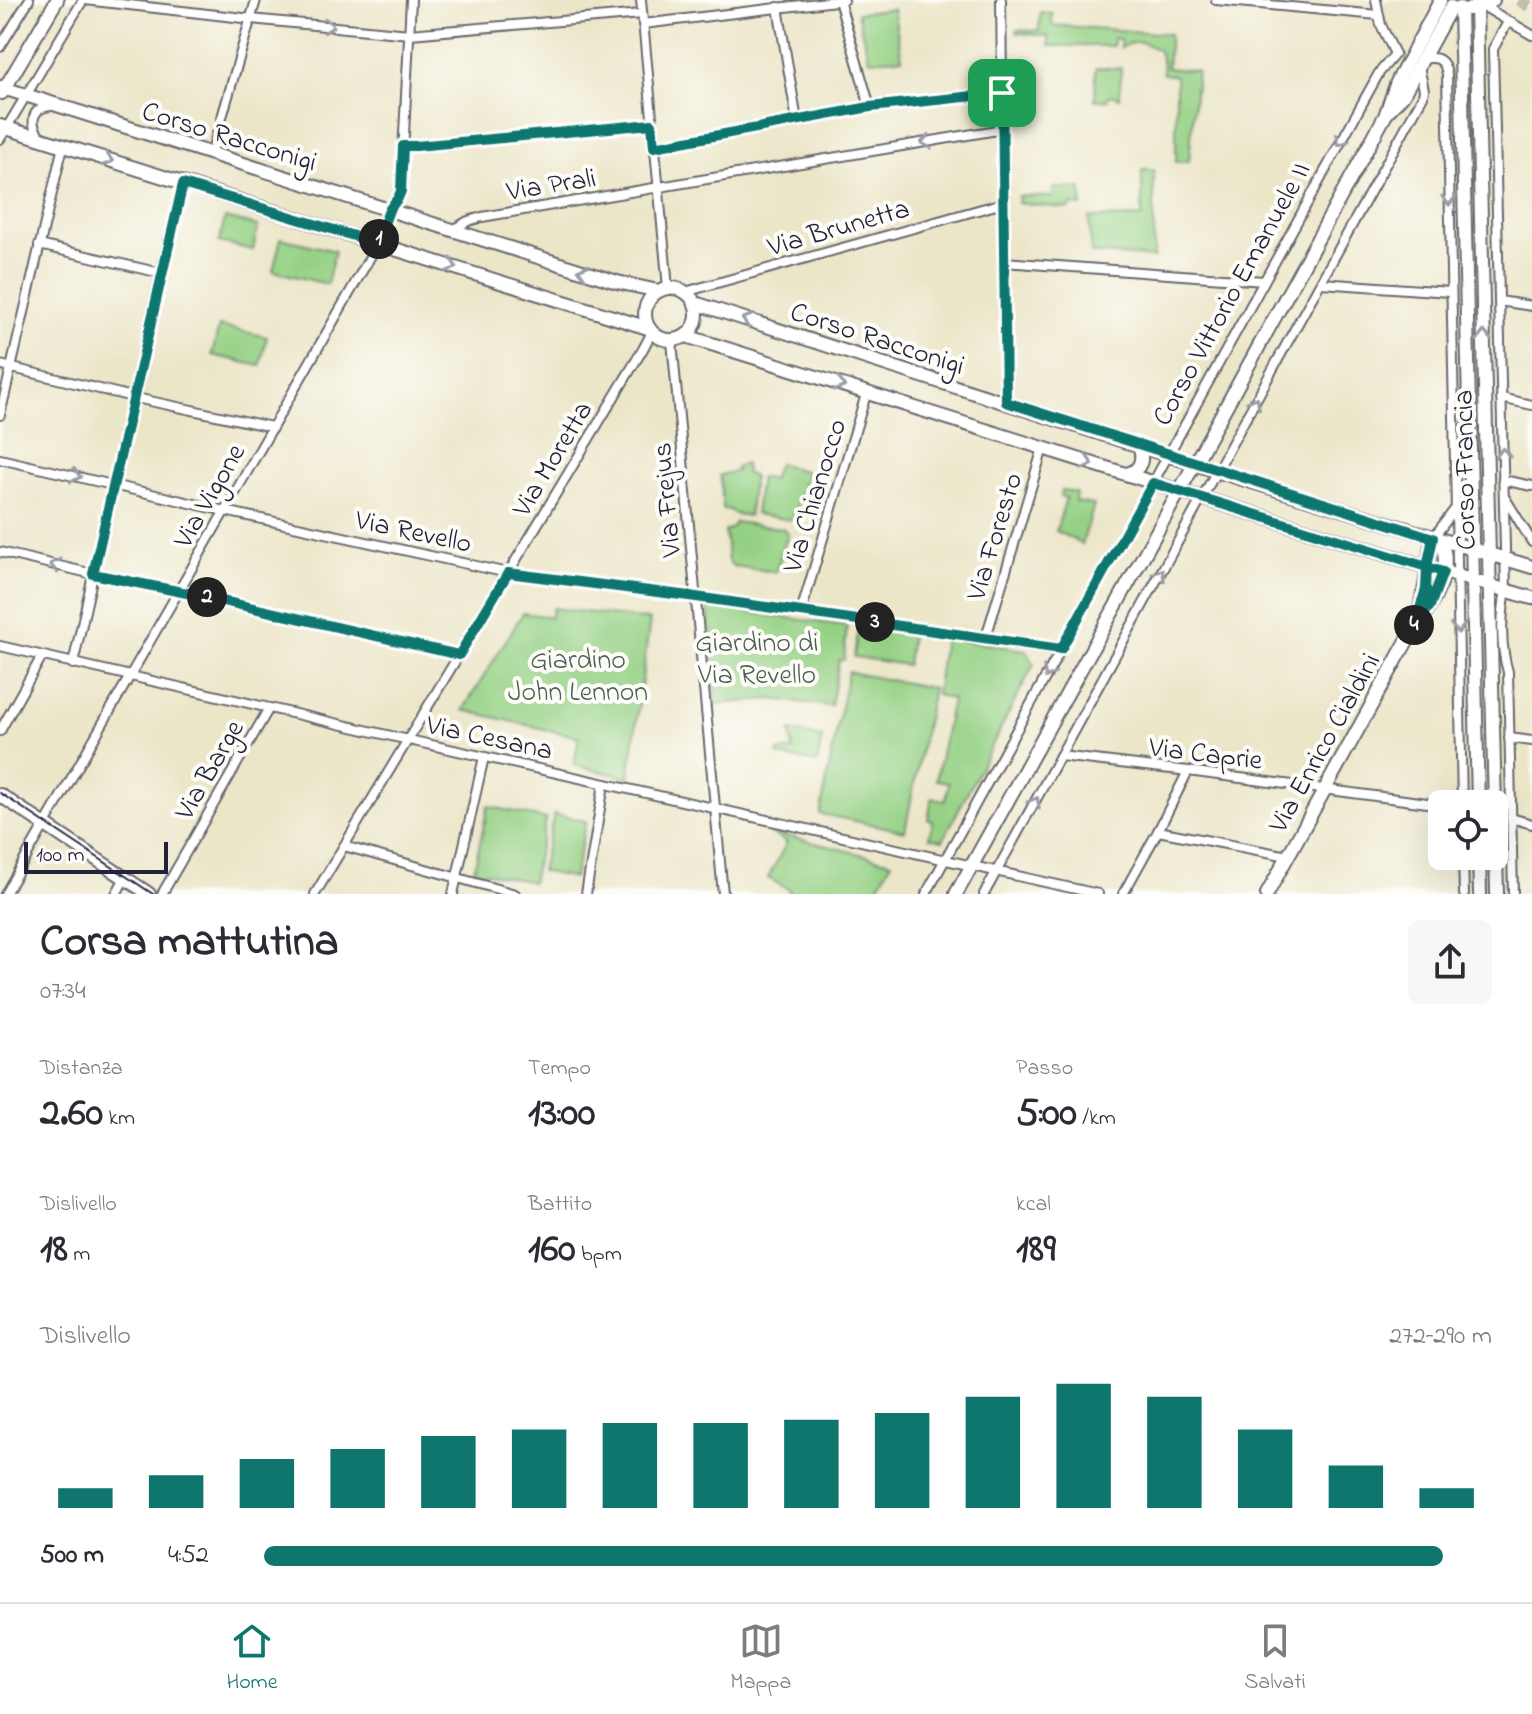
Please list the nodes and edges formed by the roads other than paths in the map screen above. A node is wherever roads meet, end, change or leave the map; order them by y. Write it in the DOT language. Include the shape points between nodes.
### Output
graph roads {
  1 [pos="29,0"];
  2 [pos="57,0"];
  3 [pos="84,0"];
  4 [pos="256,0"];
  5 [pos="411,0"];
  6 [pos="641,0"];
  7 [pos="841,0"];
  8 [pos="1001,0"];
  9 [pos="1216,0"];
  10 [pos="1376,0"];
  11 [pos="1448,4"];
  12 [pos="1484,4"];
  13 [pos="778,7"];
  14 [pos="642,14"];
  15 [pos="1378,15"];
  16 [pos="250,19"];
  17 [pos="1508,22"];
  18 [pos="643,24"];
  19 [pos="410,34"];
  20 [pos="1532,35"];
  21 [pos="0,47"];
  22 [pos="1493,49"];
  23 [pos="1395,54"];
  24 [pos="1417,60"];
  25 [pos="1478,73"];
  26 [pos="1,90"];
  27 [pos="1002,93"];
  28 [pos="1478,93"];
  29 [pos="27,96"];
  30 [pos="1461,99"];
  31 [pos="55,106"];
  32 [pos="870,107"];
  33 [pos="1494,111"];
  34 [pos="797,121"];
  35 [pos="1448,122"];
  36 [pos="652,124"];
  37 [pos="1003,129"];
  38 [pos="2,131"];
  39 [pos="43,140"];
  40 [pos="63,146"];
  41 [pos="403,146"];
  42 [pos="654,147"];
  43 [pos="211,155"];
  44 [pos="183,184"];
  45 [pos="658,188"];
  46 [pos="1003,203"];
  47 [pos="389,210"];
  48 [pos="453,230"];
  49 [pos="377,243"];
  50 [pos="39,245"];
  51 [pos="1004,262"];
  52 [pos="161,273"];
  53 [pos="1264,281"];
  54 [pos="1321,283"];
  55 [pos="663,290"];
  56 [pos="685,292"];
  57 [pos="1450,292"];
  58 [pos="1499,301"];
  59 [pos="695,303"];
  60 [pos="1532,306"];
  61 [pos="650,330"];
  62 [pos="686,336"];
  63 [pos="672,341"];
  64 [pos="0,365"];
  65 [pos="11,367"];
  66 [pos="867,392"];
  67 [pos="133,397"];
  68 [pos="1501,398"];
  69 [pos="1006,402"];
  70 [pos="1532,405"];
  71 [pos="0,415"];
  72 [pos="272,427"];
  73 [pos="1139,446"];
  74 [pos="1043,448"];
  75 [pos="1168,455"];
  76 [pos="0,459"];
  77 [pos="1195,463"];
  78 [pos="1217,471"];
  79 [pos="1127,474"];
  80 [pos="1503,480"];
  81 [pos="1153,483"];
  82 [pos="113,485"];
  83 [pos="1532,486"];
  84 [pos="1179,491"];
  85 [pos="1504,496"];
  86 [pos="1202,498"];
  87 [pos="1456,508"];
  88 [pos="225,511"];
  89 [pos="1436,539"];
  90 [pos="1532,542"];
  91 [pos="1456,545"];
  92 [pos="1472,550"];
  93 [pos="0,552"];
  94 [pos="1489,554"];
  95 [pos="1505,559"];
  96 [pos="1427,567"];
  97 [pos="1532,567"];
  98 [pos="1443,572"];
  99 [pos="508,573"];
  100 [pos="93,574"];
  101 [pos="1457,576"];
  102 [pos="1473,581"];
  103 [pos="1490,585"];
  104 [pos="1506,590"];
  105 [pos="178,591"];
  106 [pos="696,597"];
  107 [pos="1532,598"];
  108 [pos="801,612"];
  109 [pos="1414,628"];
  110 [pos="986,637"];
  111 [pos="0,646"];
  112 [pos="1061,649"];
  113 [pos="459,655"];
  114 [pos="42,656"];
  115 [pos="73,664"];
  116 [pos="128,677"];
  117 [pos="269,708"];
  118 [pos="0,731"];
  119 [pos="1509,738"];
  120 [pos="407,740"];
  121 [pos="1532,741"];
  122 [pos="1060,756"];
  123 [pos="484,757"];
  124 [pos="1188,771"];
  125 [pos="604,784"];
  126 [pos="1324,790"];
  127 [pos="1462,790"];
  128 [pos="1478,790"];
  129 [pos="0,795"];
  130 [pos="1428,803"];
  131 [pos="715,808"];
  132 [pos="1511,818"];
  133 [pos="1532,824"];
  134 [pos="45,825"];
  135 [pos="1158,831"];
  136 [pos="344,846"];
  137 [pos="1288,856"];
  138 [pos="944,860"];
  139 [pos="971,865"];
  140 [pos="997,870"];
  141 [pos="1463,870"];
  142 [pos="1479,870"];
  143 [pos="457,877"];
  144 [pos="125,878"];
  145 [pos="5,894"];
  146 [pos="116,894"];
  147 [pos="149,894"];
  148 [pos="162,894"];
  149 [pos="315,894"];
  150 [pos="453,894"];
  151 [pos="515,894"];
  152 [pos="586,894"];
  153 [pos="723,894"];
  154 [pos="926,894"];
  155 [pos="956,894"];
  156 [pos="984,894"];
  157 [pos="1098,894"];
  158 [pos="1123,894"];
  159 [pos="1267,894"];
  160 [pos="1464,894"];
  161 [pos="1480,894"];
  162 [pos="1497,894"];
  163 [pos="1513,894"];
  1 -- 21 [label="street"];
  2 -- 26 [label="street"];
  3 -- 16 [label="street"];
  3 -- 29 [label="street"];
  4 -- 16 [label="street"];
  5 -- 19 [label="street"];
  6 -- 14 [label="street"];
  7 -- 13 [label="street"];
  7 -- 32 [label="street"];
  8 -- 27 [label="street"];
  9 -- 15 [label="street"];
  10 -- 15 [label="street"];
  11 -- 12 [label="street"];
  11 -- 24 [label="street, Corso Vittorio Emanuele II"];
  11 -- 30 [label="street, Corso Francia"];
  12 -- 17 [label="street"];
  12 -- 25 [label="street, Corso Francia"];
  13 -- 18 [label="street"];
  13 -- 34 [label="street"];
  14 -- 18 [label="street"];
  14 -- 19 [label="street"];
  15 -- 23 [label="street"];
  16 -- 19 [label="street, one-way"];
  16 -- 43 [label="street"];
  17 -- 20 [label="street"];
  17 -- 22 [label="street, Corso Francia"];
  18 -- 36 [label="street"];
  19 -- 41 [label="street"];
  22 -- 25 [label="street, Corso Francia"];
  22 -- 33 [label="street, Corso Francia"];
  23 -- 24 [label="street"];
  23 -- 53 [label="street, Corso Vittorio Emanuele II, one-way" via="1379,73"];
  24 -- 35 [label="street, Corso Francia" via="1438,58 1445,65"];
  24 -- 54 [label="street, Corso Vittorio Emanuele II" via="1423,96"];
  24 -- 77 [label="street, Corso Vittorio Emanuele II" via="1403,95 1385,116"];
  25 -- 28 [label="street, Corso Francia"];
  26 -- 29 [label="street, Corso Racconigi"];
  27 -- 32 [label="street"];
  27 -- 37 [label="street"];
  28 -- 33 [label="street"];
  94 -- 28 [label="street, Corso Francia, one-way"];
  29 -- 31 [label="street, Corso Racconigi"];
  29 -- 38 [label="street"];
  30 -- 35 [label="street"];
  30 -- 92 [label="street, Corso Francia"];
  31 -- 39 [label="street" via="43,107 33,117 35,132"];
  31 -- 43 [label="street, Corso Racconigi"];
  32 -- 34 [label="street"];
  33 -- 58 [label="street, Corso Francia"];
  34 -- 42 [label="street"];
  35 -- 57 [label="street, Corso Francia, one-way"];
  36 -- 41 [label="street"];
  36 -- 42 [label="street"];
  37 -- 45 [label="street, Via Prali, one-way"];
  37 -- 46 [label="street"];
  38 -- 39 [label="street"];
  39 -- 40 [label="street"];
  40 -- 44 [label="street, one-way"];
  40 -- 50 [label="street"];
  41 -- 47 [label="street" via="401,191"];
  42 -- 45 [label="street"];
  43 -- 47 [label="street, Corso Racconigi"];
  44 -- 49 [label="street"];
  44 -- 52 [label="street"];
  45 -- 48 [label="street, Via Prali" via="482,217"];
  45 -- 55 [label="street"];
  46 -- 51 [label="street"];
  46 -- 56 [label="street, Via Brunetta"];
  47 -- 48 [label="street, Corso Racconigi"];
  47 -- 49 [label="street"];
  55 -- 48 [label="street, Corso Racconigi, one-way" via="617,282"];
  49 -- 61 [label="street, one-way"];
  49 -- 72 [label="street, Via Vigone"];
  50 -- 52 [label="street"];
  50 -- 65 [label="street"];
  51 -- 53 [label="street"];
  51 -- 69 [label="street"];
  52 -- 67 [label="street"];
  53 -- 75 [label="street, Corso Vittorio Emanuele II"];
  54 -- 57 [label="street"];
  78 -- 54 [label="street, Corso Vittorio Emanuele II, one-way"];
  55 -- 56 [label="street"];
  55 -- 61 [label="street" via="645,309"];
  56 -- 59 [label="street"];
  57 -- 87 [label="street, Corso Francia"];
  58 -- 60 [label="street"];
  58 -- 68 [label="street, Corso Francia"];
  59 -- 62 [label="street" via="696,321"];
  69 -- 59 [label="street, Corso Racconigi, one-way"];
  61 -- 63 [label="street"];
  61 -- 99 [label="street, Via Moretta"];
  62 -- 63 [label="street"];
  62 -- 66 [label="street, Corso Racconigi, one-way"];
  63 -- 106 [label="street, Via Frejus"];
  64 -- 65 [label="street"];
  65 -- 67 [label="street"];
  65 -- 71 [label="street"];
  66 -- 74 [label="street, Corso Racconigi"];
  66 -- 108 [label="street, Via Chianocco"];
  67 -- 72 [label="street"];
  67 -- 82 [label="street"];
  68 -- 70 [label="street"];
  80 -- 68 [label="street, Corso Francia, one-way"];
  69 -- 73 [label="street, Corso Racconigi"];
  72 -- 88 [label="street, Via Vigone"];
  73 -- 75 [label="street, Corso Racconigi"];
  73 -- 79 [label="street" via="1140,464"];
  74 -- 79 [label="street, Corso Racconigi, one-way"];
  74 -- 110 [label="street, Via Foresto"];
  75 -- 77 [label="street, Corso Racconigi"];
  75 -- 81 [label="street, Corso Vittorio Emanuele II"];
  76 -- 82 [label="street, Via Revello, one-way"];
  77 -- 78 [label="street, Corso Racconigi"];
  77 -- 84 [label="street, Corso Vittorio Emanuele II"];
  78 -- 86 [label="street, Corso Vittorio Emanuele II"];
  78 -- 89 [label="street, Corso Racconigi"];
  79 -- 81 [label="street, Corso Racconigi"];
  80 -- 83 [label="street"];
  80 -- 85 [label="street, Corso Francia"];
  81 -- 84 [label="street, Corso Racconigi"];
  81 -- 112 [label="street, Corso Vittorio Emanuele II"];
  82 -- 88 [label="street, Via Revello"];
  82 -- 100 [label="street"];
  84 -- 86 [label="street, Corso Racconigi"];
  84 -- 139 [label="street, Corso Vittorio Emanuele II"];
  85 -- 90 [label="street"];
  85 -- 95 [label="street, Corso Francia"];
  86 -- 96 [label="street, Corso Racconigi"];
  122 -- 86 [label="street, Corso Vittorio Emanuele II, one-way"];
  87 -- 89 [label="street"];
  87 -- 91 [label="street, Corso Francia"];
  88 -- 99 [label="street, Via Revello"];
  88 -- 105 [label="street, Via Vigone"];
  89 -- 91 [label="street, Corso Racconigi"];
  89 -- 96 [label="street"];
  89 -- 98 [label="street" via="1443,549"];
  91 -- 92 [label="street, Corso Racconigi"];
  91 -- 101 [label="street, Corso Francia"];
  92 -- 94 [label="street, Corso Racconigi"];
  92 -- 102 [label="street, Corso Francia"];
  100 -- 93 [label="street, one-way"];
  94 -- 95 [label="street, Corso Racconigi"];
  94 -- 103 [label="street, Corso Francia"];
  95 -- 97 [label="street, Corso Racconigi"];
  95 -- 104 [label="street, Corso Francia"];
  96 -- 98 [label="street, Corso Racconigi"];
  96 -- 109 [label="street"];
  98 -- 101 [label="street, Corso Racconigi"];
  98 -- 109 [label="street, Via Enrico Cialdini" via="1430,606"];
  99 -- 106 [label="street, Via Revello"];
  99 -- 113 [label="street, Via Moretta"];
  100 -- 105 [label="street"];
  100 -- 115 [label="street"];
  101 -- 102 [label="street, Corso Racconigi"];
  101 -- 127 [label="street, Corso Francia, one-way"];
  102 -- 103 [label="street, Corso Racconigi"];
  102 -- 128 [label="street, Corso Francia"];
  103 -- 104 [label="street, Corso Racconigi"];
  103 -- 162 [label="street, Corso Francia"];
  104 -- 107 [label="street, Corso Racconigi"];
  104 -- 119 [label="street, Corso Francia" via="1502,632"];
  105 -- 113 [label="street"];
  105 -- 116 [label="street, Via Vigone"];
  106 -- 108 [label="street, Via Revello"];
  106 -- 131 [label="street, Via Frejus"];
  108 -- 110 [label="street, Via Revello"];
  109 -- 126 [label="street, Via Enrico Cialdini"];
  110 -- 112 [label="street, Via Revello"];
  111 -- 114 [label="street, Via Cesana"];
  112 -- 138 [label="street, Corso Vittorio Emanuele II, one-way"];
  113 -- 120 [label="street, Via Moretta"];
  114 -- 115 [label="street, Via Cesana"];
  114 -- 118 [label="street"];
  115 -- 116 [label="street, Via Cesana"];
  116 -- 117 [label="street, Via Cesana"];
  116 -- 134 [label="street, Via Vigone"];
  117 -- 120 [label="street, Via Cesana"];
  117 -- 148 [label="street, Via Barge"];
  119 -- 121 [label="street"];
  119 -- 132 [label="street, Corso Francia"];
  120 -- 123 [label="street, Via Cesana"];
  120 -- 136 [label="street, Via Moretta"];
  122 -- 124 [label="street, Via Caprie"];
  140 -- 122 [label="street, Corso Vittorio Emanuele II, one-way"];
  123 -- 125 [label="street, Via Cesana"];
  123 -- 143 [label="street"];
  124 -- 126 [label="street, Via Caprie"];
  124 -- 135 [label="street"];
  125 -- 131 [label="street, Via Cesana"];
  125 -- 152 [label="street"];
  126 -- 130 [label="street, Via Caprie"];
  126 -- 137 [label="street, Via Enrico Cialdini"];
  129 -- 134 [label="street"];
  131 -- 138 [label="street, Via Cesana"];
  131 -- 153 [label="street, Via Frejus"];
  132 -- 133 [label="street"];
  132 -- 163 [label="street, Corso Francia"];
  134 -- 144 [label="street"];
  134 -- 145 [label="street, Via Vigone"];
  135 -- 137 [label="street"];
  135 -- 158 [label="street"];
  136 -- 143 [label="street"];
  136 -- 149 [label="street, Via Moretta"];
  137 -- 159 [label="street, Via Enrico Cialdini"];
  138 -- 139 [label="street, Via Cesana"];
  138 -- 154 [label="street, Corso Vittorio Emanuele II"];
  139 -- 140 [label="street, Via Cesana"];
  139 -- 155 [label="street, Corso Vittorio Emanuele II"];
  140 -- 156 [label="street, Corso Vittorio Emanuele II"];
  140 -- 157 [label="street, Via Cesana"];
  141 -- 160 [label="street"];
  142 -- 161 [label="street"];
  143 -- 150 [label="street"];
  143 -- 151 [label="street"];
  144 -- 146 [label="street"];
  144 -- 147 [label="street"];
}
